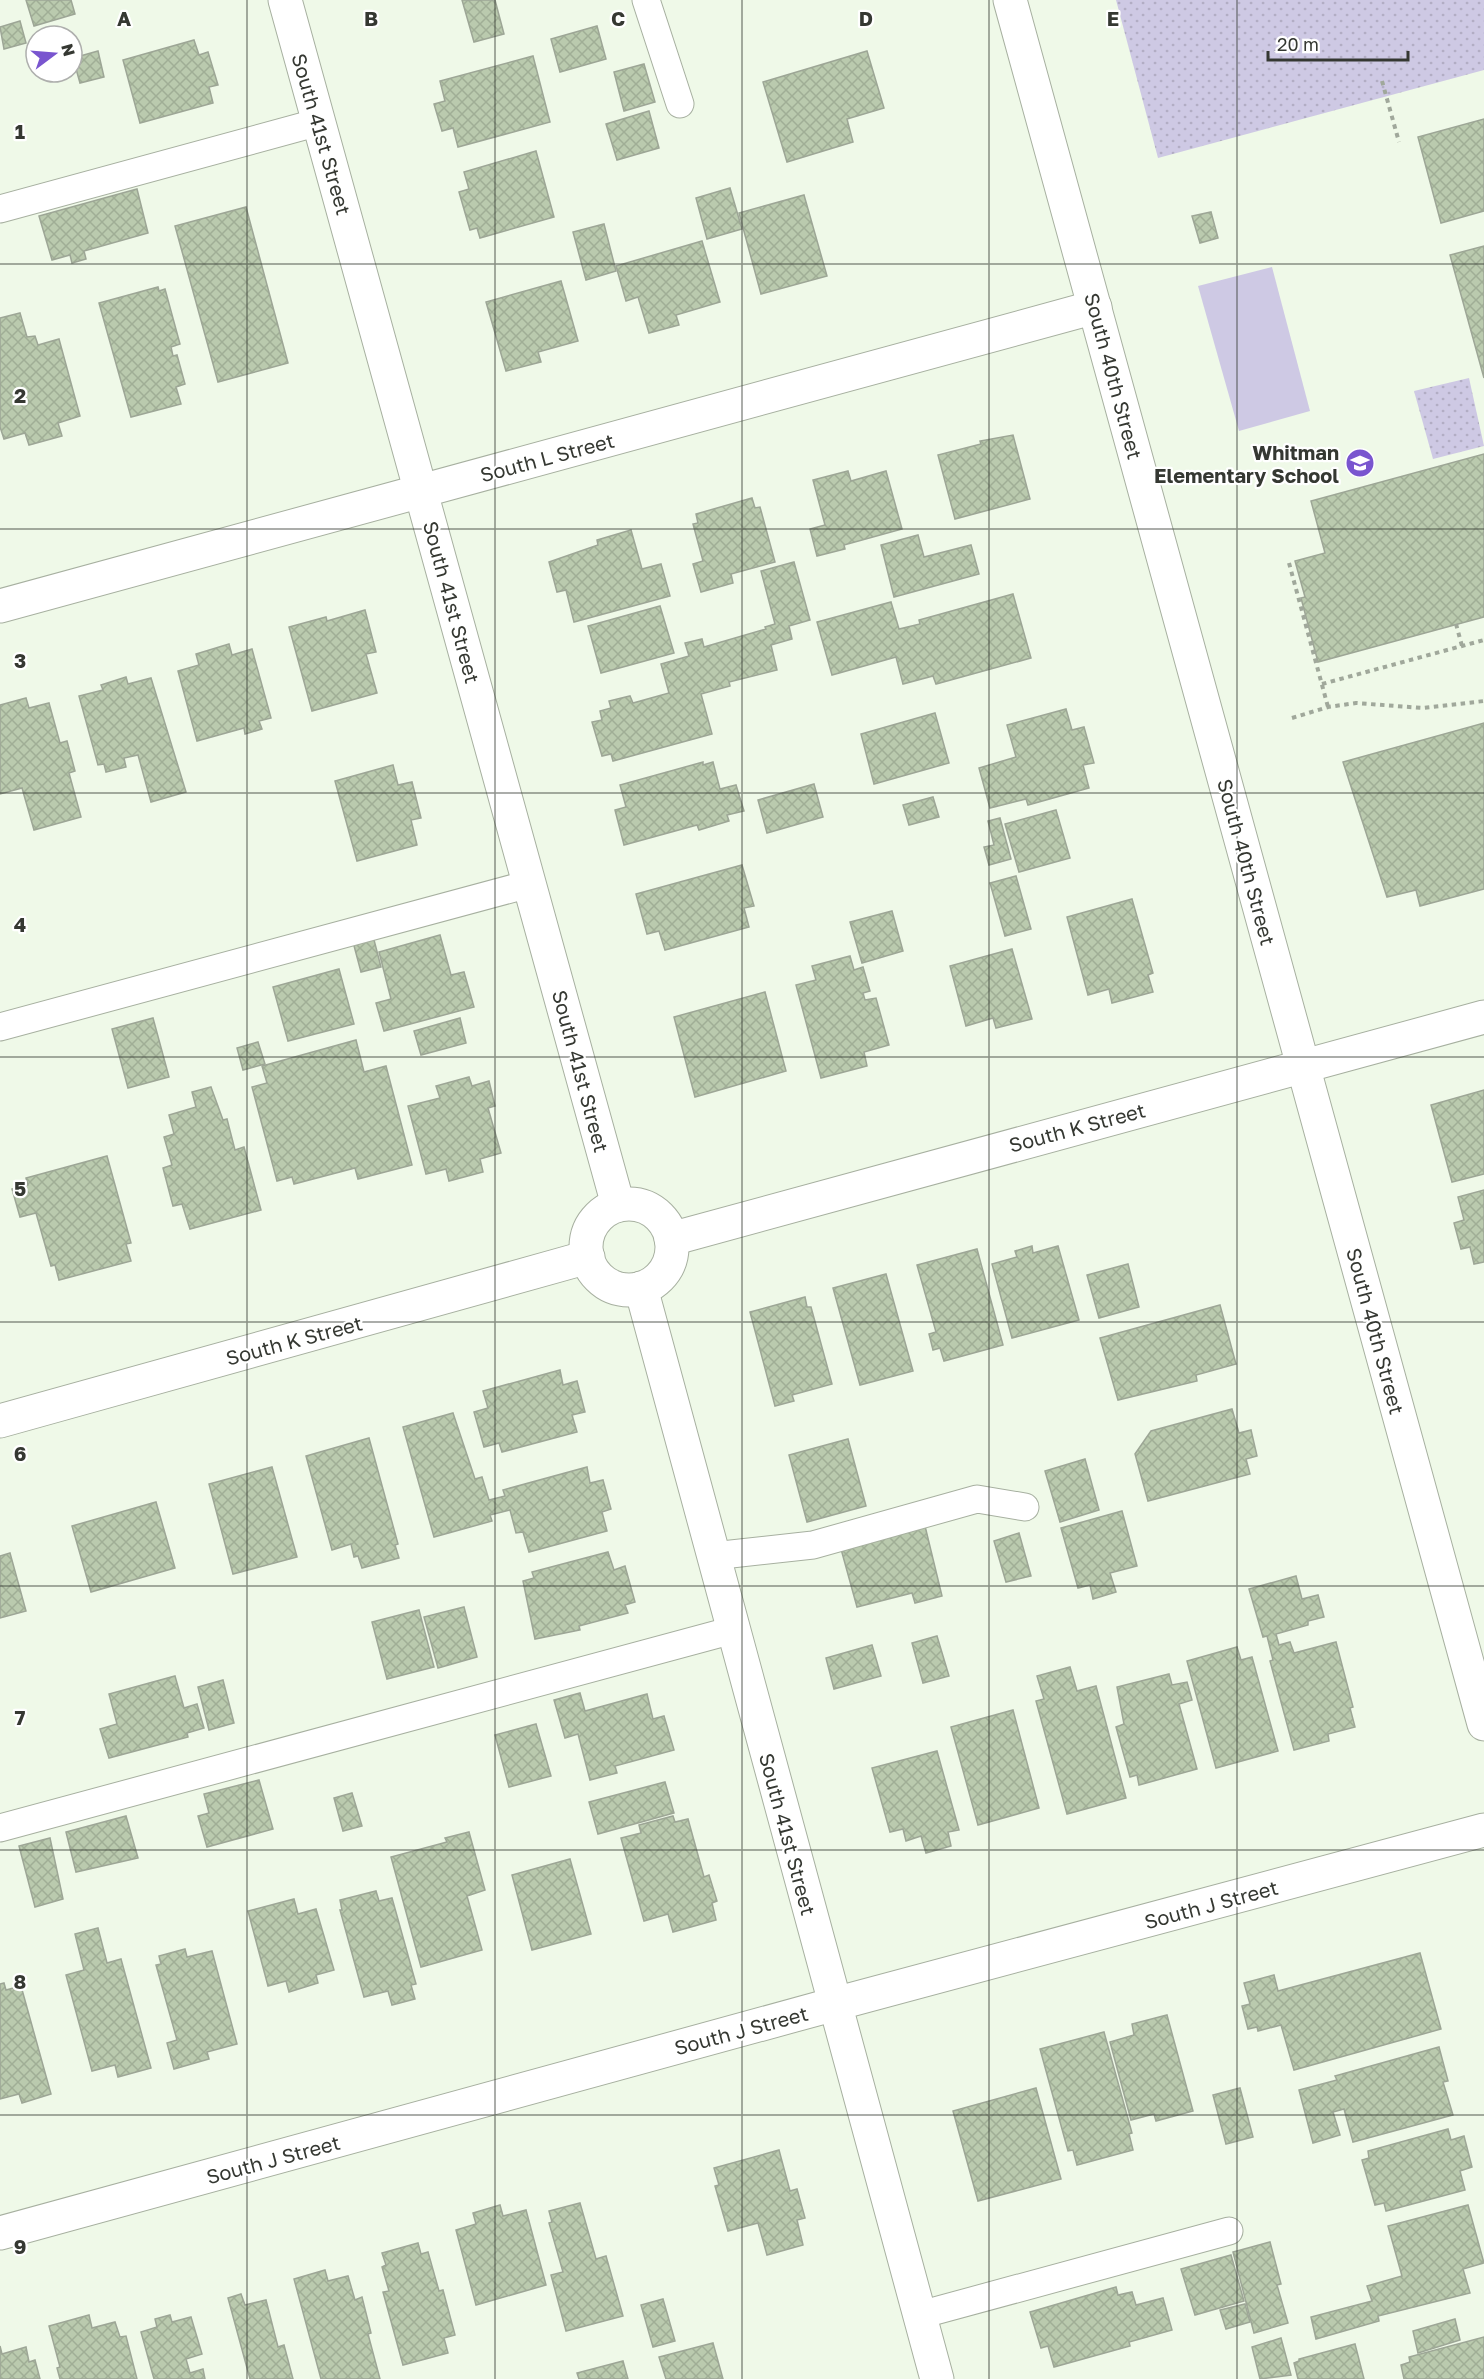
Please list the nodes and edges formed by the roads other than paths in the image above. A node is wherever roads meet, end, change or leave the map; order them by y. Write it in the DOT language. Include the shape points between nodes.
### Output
graph roads {
  1 [pos="285,0"];
  2 [pos="646,0"];
  3 [pos="1010,0"];
  4 [pos="680,104"];
  5 [pos="319,122"];
  6 [pos="0,209"];
  7 [pos="1095,307"];
  8 [pos="422,491"];
  9 [pos="0,606"];
  10 [pos="529,884"];
  11 [pos="1484,1017"];
  12 [pos="0,1028"];
  13 [pos="1303,1066"];
  14 [pos="618,1205"];
  15 [pos="671,1239"];
  16 [pos="588,1257"];
  17 [pos="641,1288"];
  18 [pos="0,1421"];
  19 [pos="1025,1507"];
  20 [pos="713,1556"];
  21 [pos="733,1630"];
  22 [pos="1484,1724"];
  23 [pos="0,1828"];
  24 [pos="1484,1830"];
  25 [pos="835,2004"];
  26 [pos="1229,2231"];
  27 [pos="0,2234"];
  28 [pos="920,2315"];
  29 [pos="933,2378"];
  1 -- 5 [label="street, South 41st Street"];
  2 -- 4 [label="lane"];
  3 -- 7 [label="street, South 40th Street"];
  5 -- 6 [label="lane"];
  5 -- 8 [label="street, South 41st Street"];
  7 -- 8 [label="street, South L Street"];
  7 -- 13 [label="street, South 40th Street"];
  8 -- 9 [label="street, South L Street"];
  8 -- 10 [label="street, South 41st Street"];
  10 -- 12 [label="lane"];
  10 -- 14 [label="street, South 41st Street"];
  11 -- 13 [label="street, South K Street"];
  13 -- 15 [label="street, South K Street"];
  13 -- 22 [label="street, South 40th Street"];
  14 -- 15 [label="street" via="632,1204 652,1211 667,1225"];
  14 -- 16 [label="street" via="606,1211 590,1231"];
  15 -- 17 [label="street" via="669,1263 662,1274"];
  16 -- 17 [label="street" via="594,1270 614,1287"];
  16 -- 18 [label="street, South K Street"];
  17 -- 20 [label="street, South 41st Street"];
  19 -- 20 [label="lane" via="977,1499 813,1545"];
  20 -- 21 [label="street, South 41st Street"];
  21 -- 23 [label="lane"];
  21 -- 25 [label="street, South 41st Street"];
  24 -- 25 [label="street, South J Street"];
  25 -- 27 [label="street, South J Street"];
  25 -- 28 [label="street, South 41st Street"];
  26 -- 28 [label="lane"];
  28 -- 29 [label="street, South 41st Street"];
}
